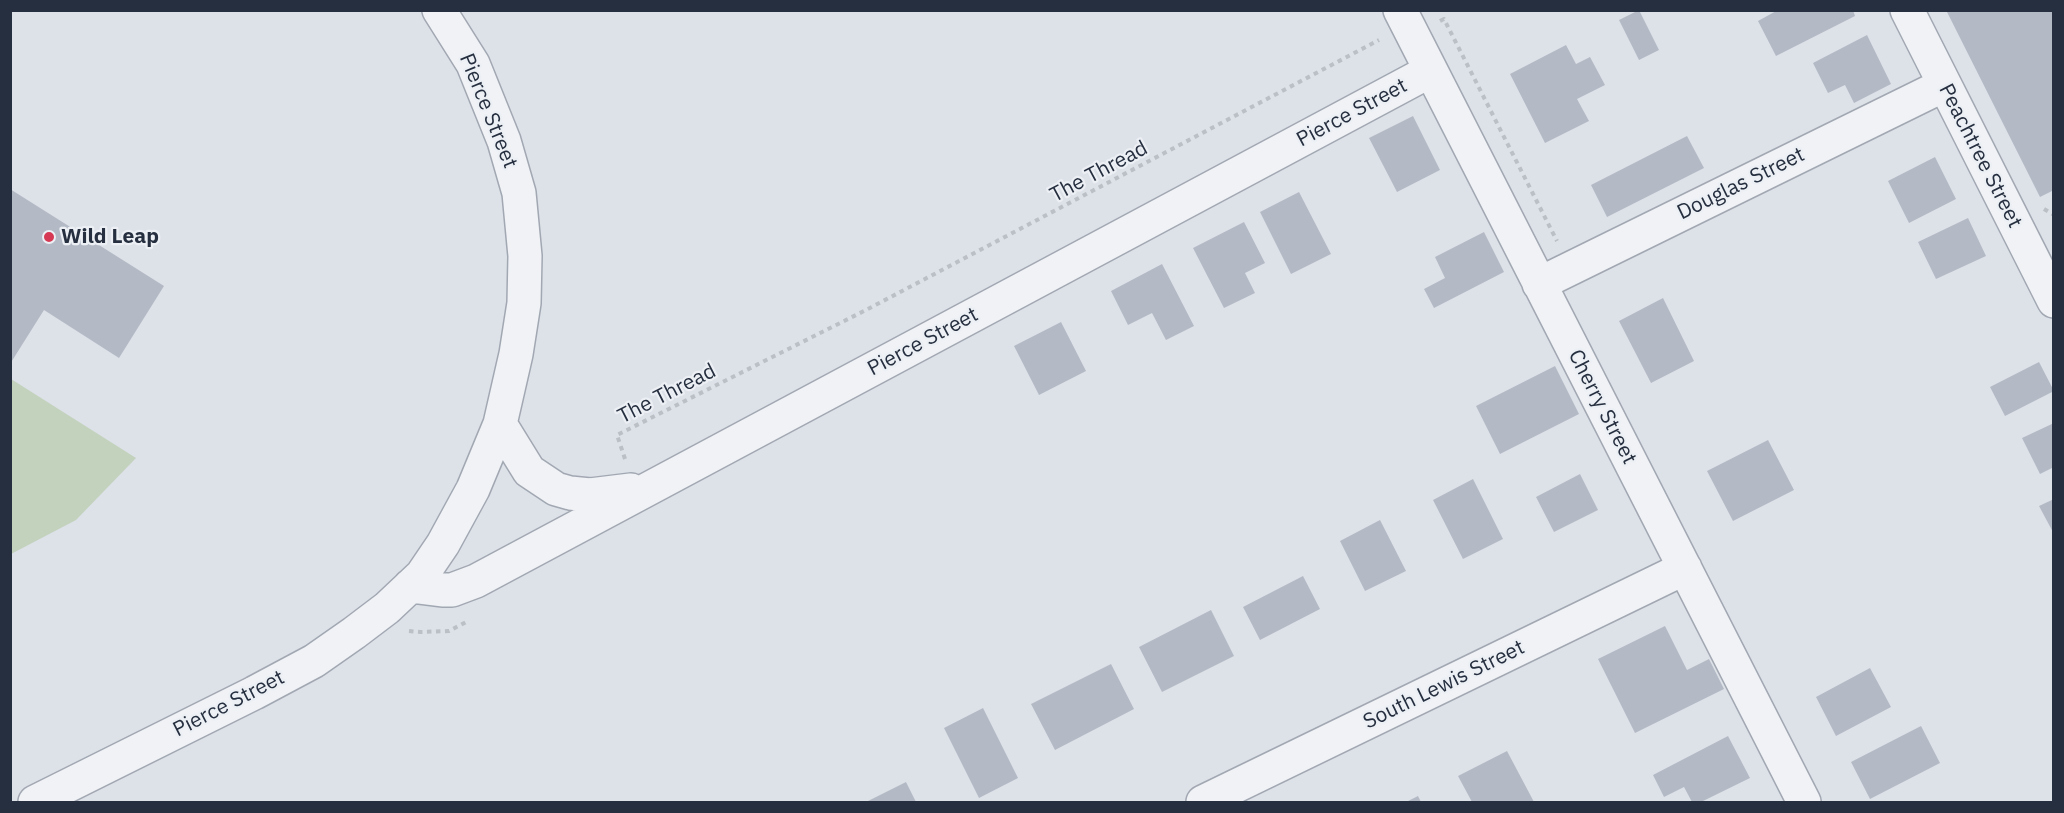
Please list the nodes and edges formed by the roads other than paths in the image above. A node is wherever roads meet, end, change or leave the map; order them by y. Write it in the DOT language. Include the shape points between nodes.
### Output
graph roads {
  1 [pos="440,10"];
  2 [pos="1906,10"];
  3 [pos="1407,24"];
  4 [pos="1430,71"];
  5 [pos="1944,85"];
  6 [pos="1539,284"];
  7 [pos="2054,301"];
  8 [pos="500,424"];
  9 [pos="648,487"];
  10 [pos="1684,568"];
  11 [pos="410,586"];
  12 [pos="35,802"];
  13 [pos="1203,802"];
  14 [pos="1804,802"];
  1 -- 8 [label="street, Pierce Street" via="473,64 504,141 519,194 525,256 524,303"];
  2 -- 5 [label="street, Peachtree Street"];
  3 -- 4 [label="street, Cherry Street"];
  4 -- 6 [label="street, Cherry Street"];
  4 -- 9 [label="street, Pierce Street"];
  5 -- 6 [label="street, Douglas Street"];
  5 -- 7 [label="street, Peachtree Street"];
  6 -- 10 [label="street, Cherry Street"];
  8 -- 9 [label="street" via="529,471 556,489 590,495"];
  8 -- 11 [label="street, Pierce Street" via="473,489 443,544"];
  9 -- 11 [label="street, Pierce Street" via="465,585 442,590"];
  10 -- 13 [label="street, South Lewis Street"];
  10 -- 14 [label="street, Cherry Street"];
  11 -- 12 [label="street, Pierce Street" via="387,608 314,661"];
}
